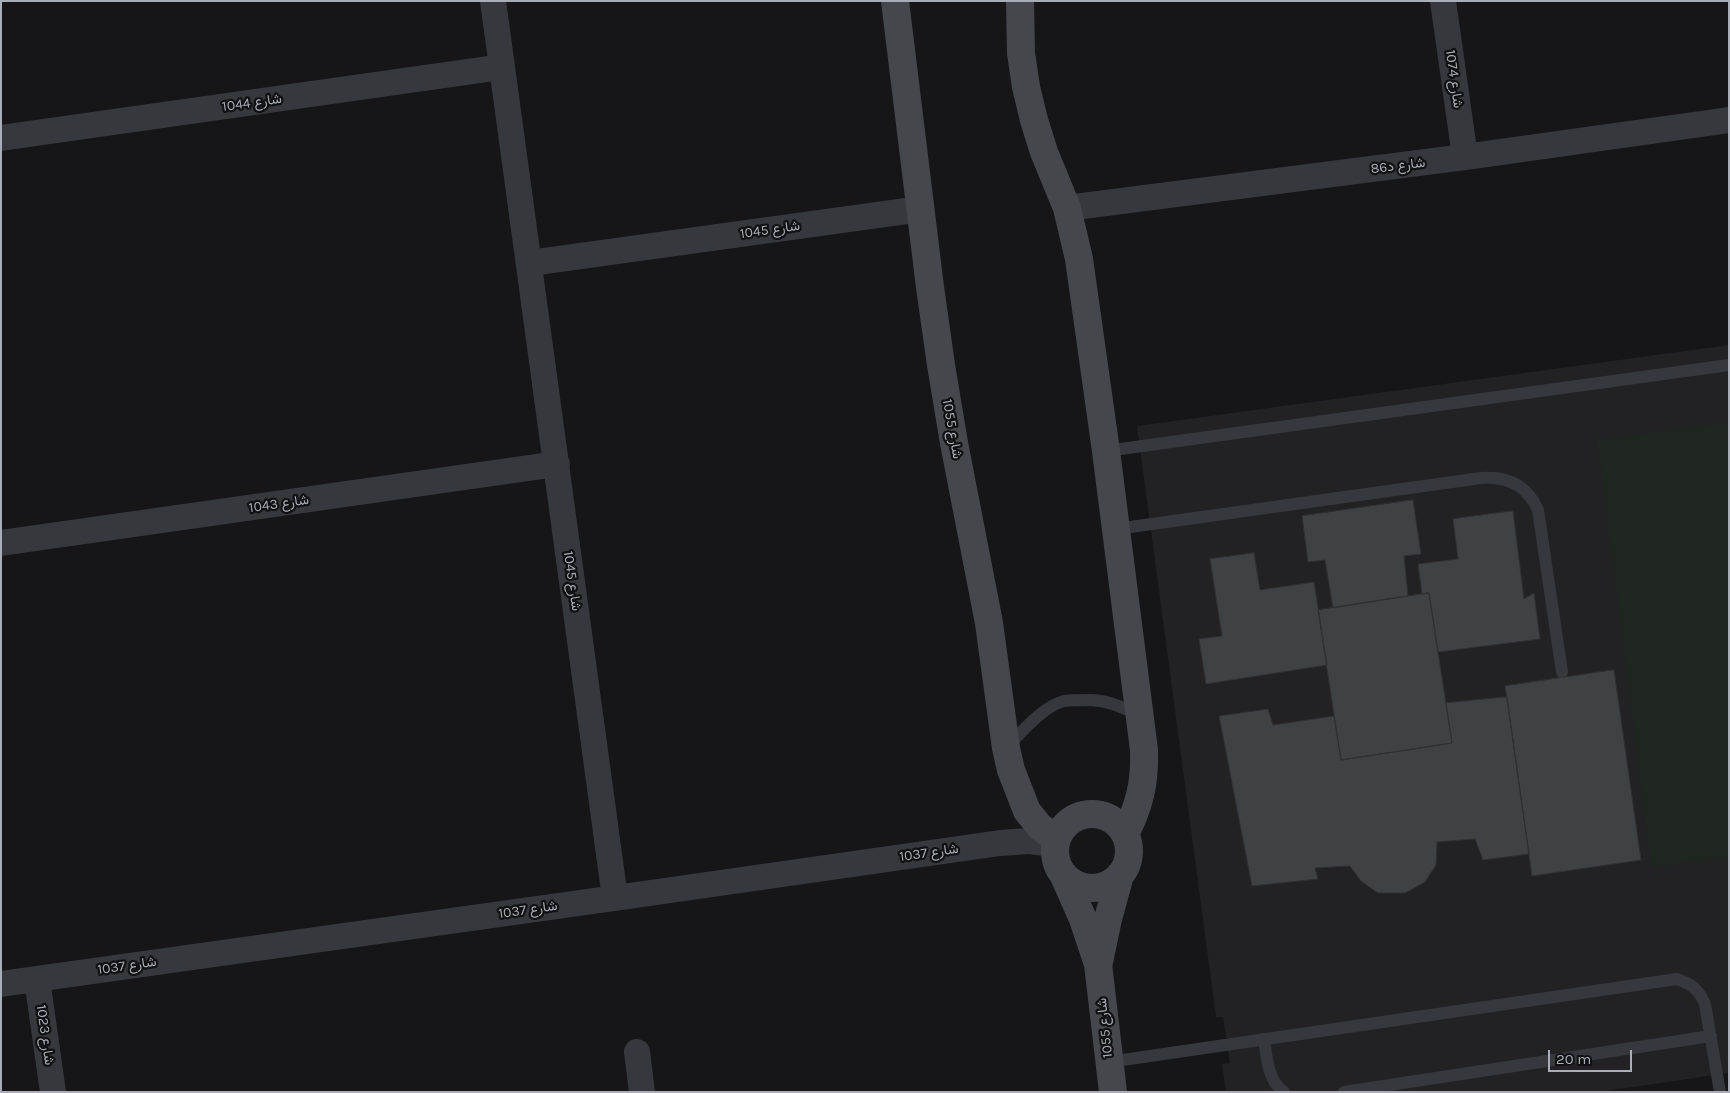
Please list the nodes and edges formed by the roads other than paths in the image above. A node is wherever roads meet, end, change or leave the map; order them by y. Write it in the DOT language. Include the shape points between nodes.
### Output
graph roads {
  1 [pos="493,1"];
  2 [pos="895,1"];
  3 [pos="1020,1"];
  4 [pos="1443,1"];
  5 [pos="502,67"];
  6 [pos="1729,120"];
  7 [pos="1,138"];
  8 [pos="1465,157"];
  9 [pos="1067,208"];
  10 [pos="921,209"];
  11 [pos="530,263"];
  12 [pos="1729,365"];
  13 [pos="1106,450"];
  14 [pos="557,464"];
  15 [pos="1116,529"];
  16 [pos="1,543"];
  17 [pos="1562,672"];
  18 [pos="1140,717"];
  19 [pos="1006,748"];
  20 [pos="1125,834"];
  21 [pos="1056,841"];
  22 [pos="1120,875"];
  23 [pos="1064,876"];
  24 [pos="615,898"];
  25 [pos="1098,964"];
  26 [pos="37,979"];
  27 [pos="1,984"];
  28 [pos="1711,1036"];
  29 [pos="1264,1039"];
  30 [pos="637,1052"];
  31 [pos="1109,1062"];
  32 [pos="53,1092"];
  33 [pos="642,1092"];
  34 [pos="1113,1092"];
  35 [pos="1284,1092"];
  36 [pos="1344,1092"];
  37 [pos="1720,1092"];
  1 -- 5 [label="street, شارع 1045"];
  2 -- 10 [label="street, شارع 1055"];
  3 -- 9 [label="street" via="1021,53 1026,87 1044,152"];
  4 -- 8 [label="street, شارع 1074"];
  5 -- 7 [label="street, شارع 1044"];
  5 -- 11 [label="street, شارع 1045"];
  6 -- 8 [label="street, شارع د86"];
  8 -- 9 [label="street, شارع د86"];
  9 -- 13 [label="street" via="1079,259"];
  10 -- 11 [label="street, شارع 1045"];
  10 -- 19 [label="street, شارع 1055" via="941,365 989,623"];
  11 -- 14 [label="street, شارع 1045"];
  12 -- 13 [label="lane"];
  13 -- 15 [label="street"];
  14 -- 16 [label="street, شارع 1043"];
  14 -- 24 [label="street, شارع 1045"];
  15 -- 17 [label="lane" via="1481,478 1511,481 1528,493 1538,510"];
  15 -- 18 [label="street"];
  18 -- 19 [label="lane" via="1105,701 1062,702 1042,713"];
  18 -- 20 [label="street" via="1144,750 1143,785"];
  19 -- 21 [label="street, شارع 1055" via="1027,811"];
  20 -- 21 [label="street" via="1110,819 1090,814 1069,822"];
  20 -- 22 [label="street" via="1129,855"];
  21 -- 23 [label="street" via="1056,861"];
  21 -- 24 [label="street, شارع 1037" via="1000,843"];
  22 -- 23 [label="street" via="1108,884 1092,888 1072,883"];
  22 -- 25 [label="street, شارع 1055"];
  23 -- 25 [label="street, شارع 1055"];
  24 -- 26 [label="street, شارع 1037"];
  25 -- 31 [label="street, شارع 1055"];
  26 -- 27 [label="street, شارع 1037"];
  26 -- 32 [label="street, شارع 1023"];
  28 -- 29 [label="lane" via="1700,993 1677,979"];
  28 -- 36 [label="lane"];
  28 -- 37 [label="lane"];
  29 -- 31 [label="lane"];
  29 -- 35 [label="lane" via="1273,1081"];
  30 -- 33 [label="street"];
  31 -- 34 [label="street, شارع 1055"];
}
